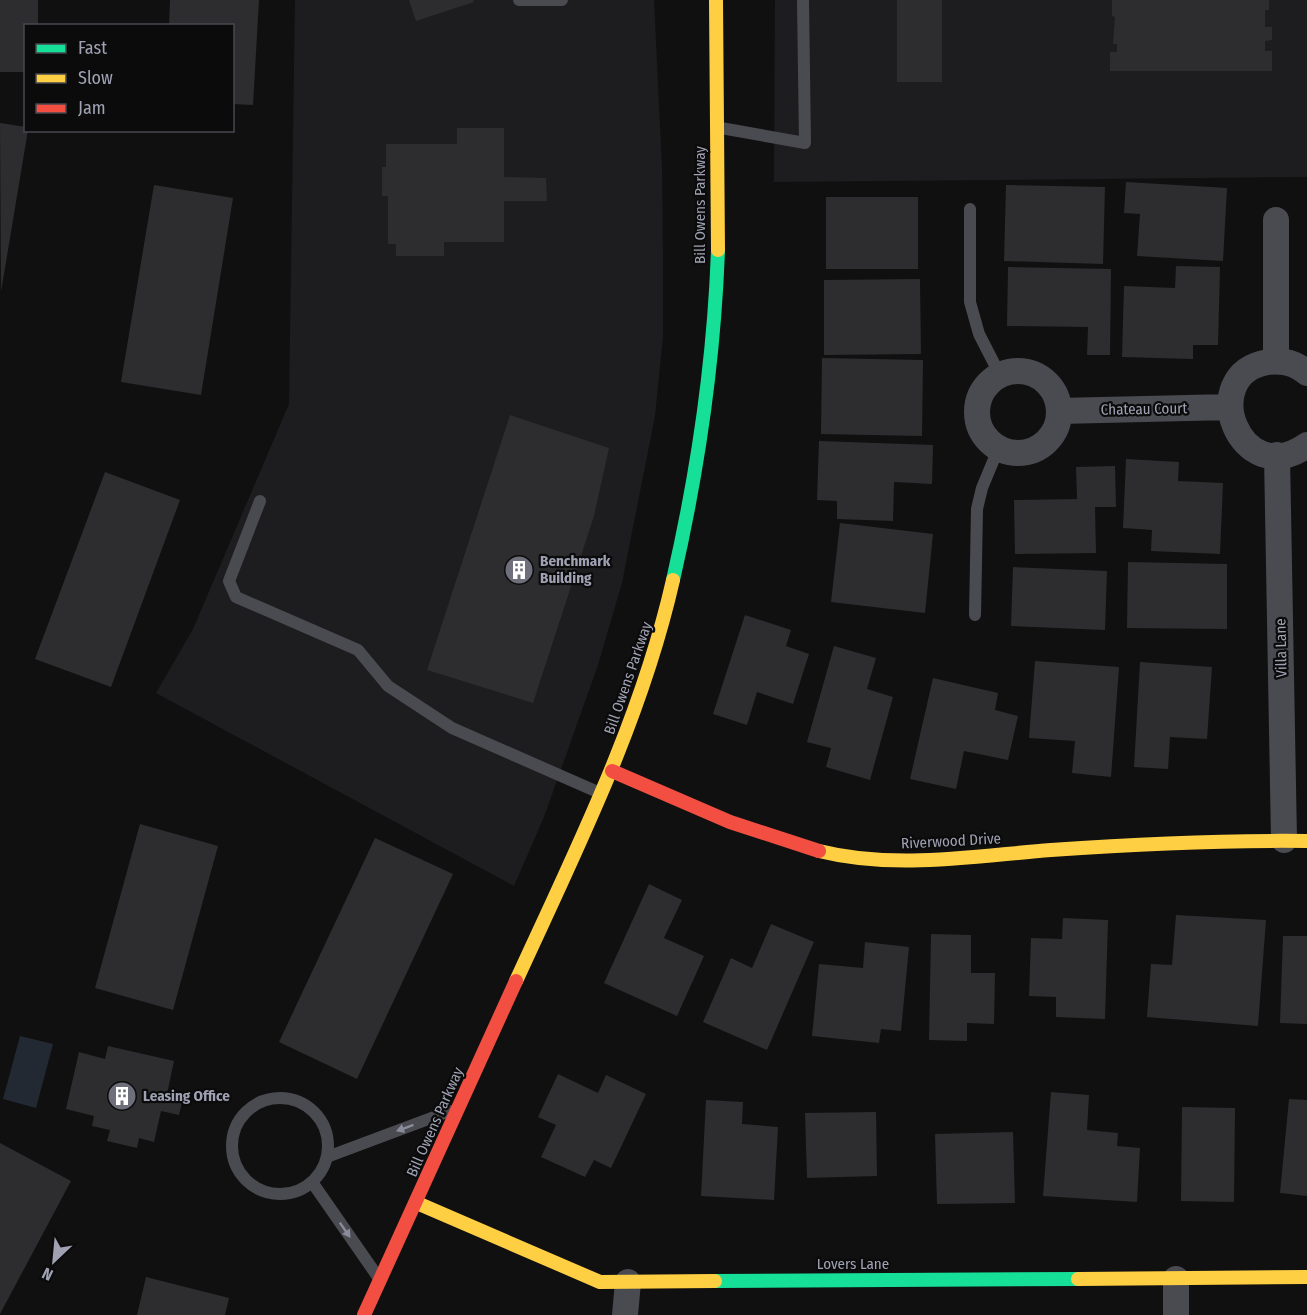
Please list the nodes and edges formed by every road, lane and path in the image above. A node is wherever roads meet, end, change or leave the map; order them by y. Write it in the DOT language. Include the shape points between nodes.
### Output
graph roads {
  1 [pos="519,0"];
  2 [pos="562,0"];
  3 [pos="716,0"];
  4 [pos="803,0"];
  5 [pos="717,127"];
  6 [pos="970,209"];
  7 [pos="1276,220"];
  8 [pos="1276,361"];
  9 [pos="1307,373"];
  10 [pos="1000,375"];
  11 [pos="1230,407"];
  12 [pos="1059,411"];
  13 [pos="1307,445"];
  14 [pos="999,447"];
  15 [pos="1278,455"];
  16 [pos="260,501"];
  17 [pos="975,615"];
  18 [pos="612,771"];
  19 [pos="601,794"];
  20 [pos="1295,841"];
  21 [pos="460,1107"];
  22 [pos="327,1157"];
  23 [pos="312,1182"];
  24 [pos="417,1203"];
  25 [pos="1307,1278"];
  26 [pos="1176,1279"];
  27 [pos="381,1280"];
  28 [pos="628,1282"];
  29 [pos="364,1315"];
  30 [pos="625,1315"];
  31 [pos="1176,1315"];
  1 -- 2 [label="lane"];
  3 -- 5 [label="street, Bill Owens Parkway"];
  4 -- 5 [label="lane" via="805,143"];
  5 -- 18 [label="street, Bill Owens Parkway" via="717,275 700,450 666,618"];
  6 -- 10 [label="lane" via="970,302 979,334"];
  7 -- 8 [label="street"];
  8 -- 9 [label="street" via="1291,363"];
  8 -- 11 [label="street" via="1256,367 1239,380"];
  10 -- 12 [label="street" via="1013,371 1039,377 1057,397"];
  10 -- 14 [label="street" via="989,382 977,406 983,432"];
  11 -- 12 [label="street, Chateau Court"];
  11 -- 15 [label="street" via="1238,436 1256,450"];
  12 -- 14 [label="street" via="1052,436 1042,446 1016,453"];
  13 -- 15 [label="street"];
  14 -- 17 [label="lane" via="977,509"];
  15 -- 20 [label="street, Villa Lane"];
  16 -- 19 [label="lane" via="229,581 236,597 358,650 388,686 452,728"];
  18 -- 19 [label="street, Bill Owens Parkway"];
  18 -- 20 [label="street, Riverwood Drive" via="756,831 853,858 918,861 1088,848"];
  19 -- 21 [label="street, Bill Owens Parkway"];
  21 -- 22 [label="lane, one-way"];
  21 -- 24 [label="street, Bill Owens Parkway"];
  22 -- 23 [label="lane"];
  22 -- 23 [label="lane" via="328,1140 323,1124 313,1111 298,1102 269,1100 255,1105 235,1128 233,1158 249,1183 262,1191 279,1194 295,1192"];
  23 -- 27 [label="lane, one-way"];
  24 -- 27 [label="street, Bill Owens Parkway"];
  24 -- 28 [label="street, Lovers Lane" via="576,1274 600,1281"];
  25 -- 26 [label="street, Lovers Lane"];
  26 -- 28 [label="street, Lovers Lane"];
  26 -- 31 [label="street"];
  27 -- 29 [label="street, Bill Owens Parkway"];
  28 -- 30 [label="street"];
}
